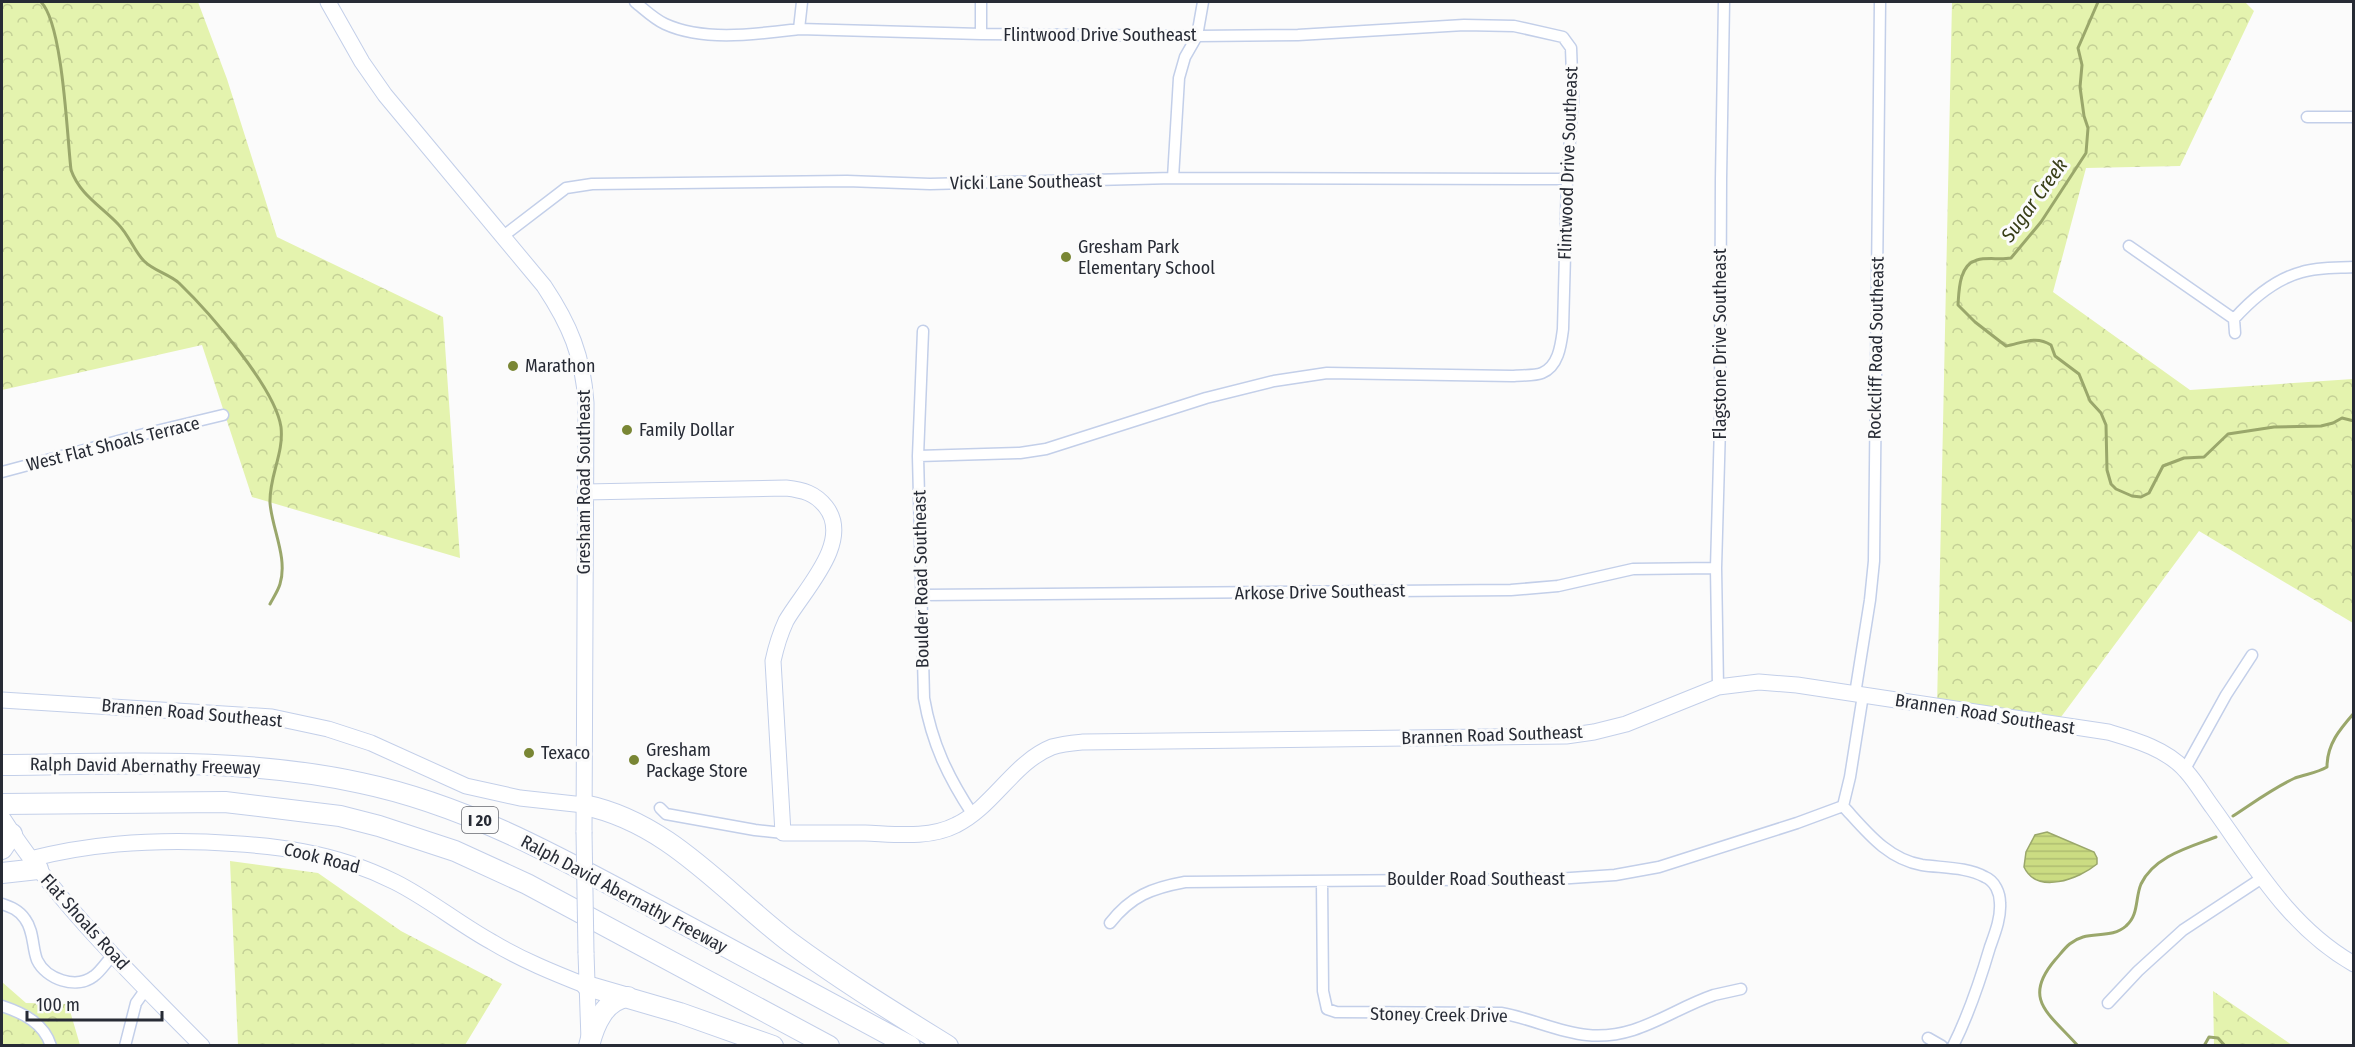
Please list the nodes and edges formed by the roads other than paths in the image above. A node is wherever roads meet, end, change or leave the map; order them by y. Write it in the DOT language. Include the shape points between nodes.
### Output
graph roads {
  1 [pos="328,2"];
  2 [pos="635,2"];
  3 [pos="802,2"];
  4 [pos="981,2"];
  5 [pos="1203,2"];
  6 [pos="1724,2"];
  7 [pos="1880,2"];
  8 [pos="799,29"];
  9 [pos="981,34"];
  10 [pos="1197,36"];
  11 [pos="2307,117"];
  12 [pos="2354,117"];
  13 [pos="1173,178"];
  14 [pos="1567,179"];
  15 [pos="502,237"];
  16 [pos="2129,246"];
  17 [pos="2354,267"];
  18 [pos="2234,319"];
  19 [pos="923,331"];
  20 [pos="2235,333"];
  21 [pos="224,415"];
  22 [pos="918,456"];
  23 [pos="2,472"];
  24 [pos="585,492"];
  25 [pos="1716,567"];
  26 [pos="922,595"];
  27 [pos="2252,655"];
  28 [pos="1718,687"];
  29 [pos="1859,694"];
  30 [pos="2,700"];
  31 [pos="2,765"];
  32 [pos="2185,769"];
  33 [pos="2,804"];
  34 [pos="584,805"];
  35 [pos="1844,806"];
  36 [pos="660,808"];
  37 [pos="973,815"];
  38 [pos="2,818"];
  39 [pos="783,833"];
  40 [pos="7,841"];
  41 [pos="34,864"];
  42 [pos="2,865"];
  43 [pos="2,873"];
  44 [pos="2262,878"];
  45 [pos="1322,881"];
  46 [pos="2,904"];
  47 [pos="1110,923"];
  48 [pos="113,955"];
  49 [pos="2354,964"];
  50 [pos="587,986"];
  51 [pos="146,988"];
  52 [pos="1742,989"];
  53 [pos="628,997"];
  54 [pos="2108,1003"];
  55 [pos="2,1006"];
  56 [pos="1928,1038"];
  57 [pos="1585,1040"];
  58 [pos="51,1046"];
  59 [pos="125,1046"];
  60 [pos="202,1046"];
  61 [pos="589,1046"];
  62 [pos="773,1046"];
  63 [pos="829,1046"];
  64 [pos="910,1046"];
  65 [pos="948,1046"];
  66 [pos="1942,1046"];
  67 [pos="1953,1046"];
  1 -- 15 [label="street, Gresham Road Southeast" via="385,95"];
  2 -- 8 [label="street, Flintwood Drive Southeast" via="662,23 684,31 727,34"];
  3 -- 8 [label="street"];
  4 -- 9 [label="street"];
  5 -- 10 [label="street"];
  6 -- 25 [label="street, Flagstone Drive Southeast"];
  7 -- 29 [label="street, Rockcliff Road Southeast" via="1874,561"];
  8 -- 9 [label="street, Flintwood Drive Southeast"];
  9 -- 10 [label="street, Flintwood Drive Southeast"];
  10 -- 13 [label="street" via="1179,78"];
  10 -- 14 [label="street, Flintwood Drive Southeast" via="1298,35 1464,25 1514,26 1563,37 1571,48 1573,100"];
  11 -- 12 [label="street"];
  13 -- 14 [label="street, Vicki Lane Southeast"];
  13 -- 15 [label="street, Vicki Lane Southeast" via="930,184 592,184 566,188"];
  14 -- 22 [label="street, Flintwood Drive Southeast" via="1561,348 1543,373 1314,375 1225,392 1046,449"];
  15 -- 24 [label="street, Gresham Road Southeast" via="544,286 564,316 578,350 586,403"];
  16 -- 18 [label="street"];
  17 -- 18 [label="street" via="2302,272 2286,278 2248,303"];
  18 -- 20 [label="street"];
  19 -- 22 [label="street, Boulder Road Southeast"];
  21 -- 23 [label="street, West Flat Shoals Terrace"];
  22 -- 26 [label="street, Boulder Road Southeast"];
  24 -- 34 [label="street, Gresham Road Southeast"];
  24 -- 39 [label="street" via="786,488 806,490 828,510 833,542 786,622 773,661"];
  25 -- 26 [label="street, Arkose Drive Southeast" via="1633,569 1558,586 1511,590"];
  25 -- 28 [label="street, Flagstone Drive Southeast"];
  26 -- 37 [label="street, Boulder Road Southeast" via="927,715 945,769"];
  27 -- 32 [label="street"];
  28 -- 29 [label="street, Brannen Road Southeast" via="1768,683"];
  28 -- 37 [label="street, Brannen Road Southeast" via="1626,724 1566,736 1066,744 1036,756"];
  29 -- 32 [label="street, Brannen Road Southeast" via="2108,732 2160,752"];
  29 -- 35 [label="street, Rockcliff Road Southeast"];
  30 -- 34 [label="street, Brannen Road Southeast" via="272,717 371,743 476,789"];
  31 -- 64 [label="highway, Ralph David Abernathy Freeway / I 20" via="262,767 364,783 415,797 487,823 556,856"];
  32 -- 44 [label="street, Brannen Road Southeast"];
  33 -- 63 [label="highway, Ralph David Abernathy Freeway / I 20" via="225,802 340,816 379,826 455,851 527,884"];
  34 -- 50 [label="street, Gresham Road Southeast, bridge"];
  34 -- 65 [label="highway" via="621,815 652,831 688,856 798,948"];
  35 -- 45 [label="street, Boulder Road Southeast" via="1659,867 1615,875"];
  35 -- 67 [label="street" via="1893,854 1919,864 1987,877 1995,885 2001,902 1999,918 1977,991"];
  36 -- 39 [label="street, Brannen Road Southeast" via="666,814"];
  37 -- 39 [label="street, Brannen Road Southeast" via="955,826 932,832"];
  38 -- 40 [label="street, Flat Shoals Road"];
  40 -- 41 [label="street, Flat Shoals Road"];
  41 -- 42 [label="highway"];
  41 -- 43 [label="highway"];
  41 -- 48 [label="street, Flat Shoals Road"];
  41 -- 50 [label="street, Cook Road" via="90,846 114,843 257,844 312,852 352,863 398,883 491,942"];
  44 -- 49 [label="street, Brannen Road Southeast" via="2316,938"];
  44 -- 54 [label="street" via="2183,930"];
  45 -- 47 [label="street, Boulder Road Southeast" via="1167,885 1124,905"];
  45 -- 57 [label="street, Stoney Creek Drive" via="1324,1012 1501,1013"];
  46 -- 48 [label="street" via="25,918 36,958 41,967 58,979 85,980 94,976"];
  48 -- 51 [label="street, Flat Shoals Road"];
  50 -- 53 [label="highway"];
  50 -- 61 [label="street, Gresham Road Southeast"];
  51 -- 59 [label="street" via="136,1004"];
  51 -- 60 [label="street, Flat Shoals Road"];
  52 -- 57 [label="street, Stoney Creek Drive" via="1714,996 1636,1030"];
  53 -- 61 [label="highway" via="608,1005"];
  53 -- 62 [label="highway"];
  55 -- 58 [label="street" via="28,1016 48,1035"];
  56 -- 66 [label="street"];
}
